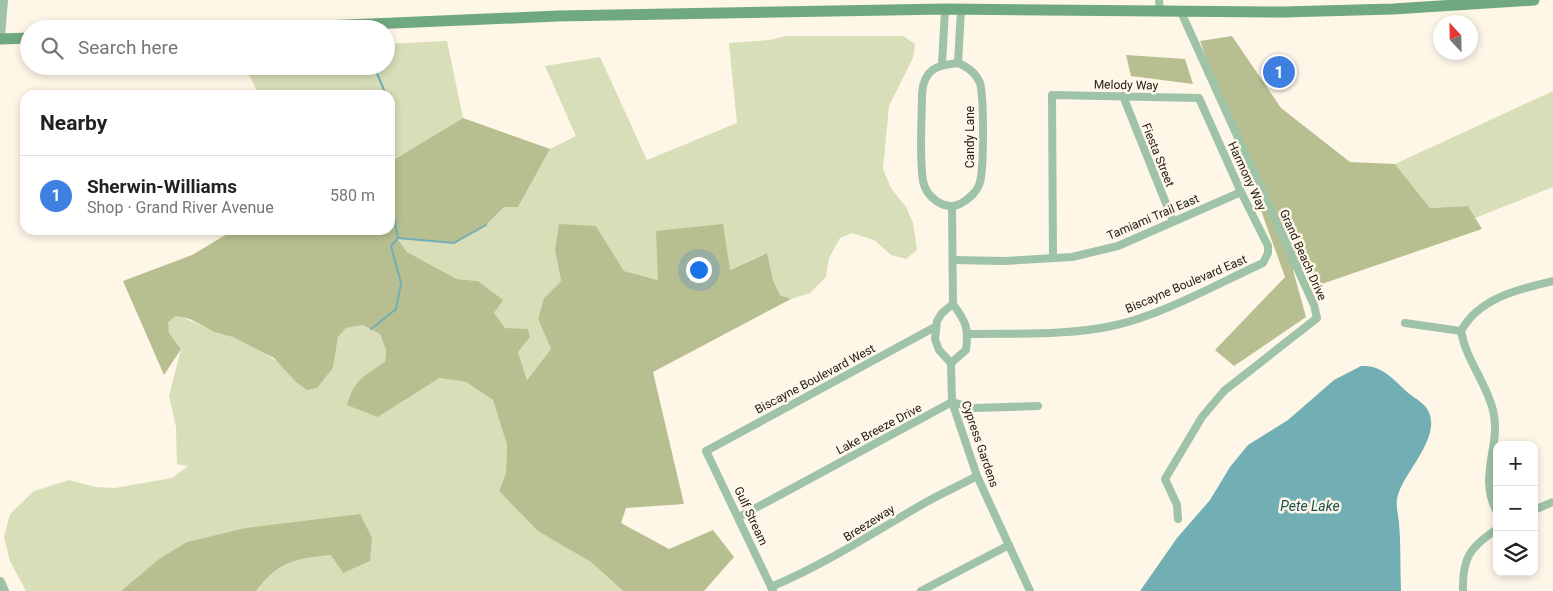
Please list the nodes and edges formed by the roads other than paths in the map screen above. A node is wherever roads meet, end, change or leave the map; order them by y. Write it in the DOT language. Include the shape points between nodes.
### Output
graph roads {
  1 [pos="3,0"];
  2 [pos="1159,0"];
  3 [pos="1534,0"];
  4 [pos="952,7"];
  5 [pos="1160,12"];
  6 [pos="1181,12"];
  7 [pos="395,23"];
  8 [pos="0,38"];
  9 [pos="20,38"];
  10 [pos="958,63"];
  11 [pos="942,64"];
  12 [pos="1123,96"];
  13 [pos="1200,98"];
  14 [pos="1241,192"];
  15 [pos="952,206"];
  16 [pos="1173,221"];
  17 [pos="1053,258"];
  18 [pos="952,260"];
  19 [pos="1263,263"];
  20 [pos="1553,281"];
  21 [pos="953,304"];
  22 [pos="1405,323"];
  23 [pos="935,327"];
  24 [pos="1461,332"];
  25 [pos="968,334"];
  26 [pos="951,363"];
  27 [pos="952,402"];
  28 [pos="1038,406"];
  29 [pos="706,451"];
  30 [pos="977,476"];
  31 [pos="1553,502"];
  32 [pos="1493,505"];
  33 [pos="1538,508"];
  34 [pos="739,517"];
  35 [pos="1178,519"];
  36 [pos="1494,531"];
  37 [pos="1009,545"];
  38 [pos="0,582"];
  39 [pos="772,589"];
  40 [pos="4,591"];
  41 [pos="921,591"];
  42 [pos="1030,591"];
  43 [pos="1463,591"];
  1 -- 8 [label="street"];
  2 -- 5 [label="street"];
  3 -- 6 [label="main road" via="1370,10"];
  4 -- 5 [label="main road"];
  4 -- 7 [label="main road"];
  4 -- 10 [label="street"];
  4 -- 11 [label="street"];
  5 -- 6 [label="main road"];
  6 -- 35 [label="street, Grand Beach Drive" via="1317,318 1224,391 1202,417 1165,480 1177,505"];
  8 -- 9 [label="main road"];
  10 -- 11 [label="street"];
  10 -- 15 [label="street, Candy Lane" via="973,72 980,85 982,160 980,184 975,192"];
  11 -- 15 [label="street" via="928,73 923,83 923,182 932,198"];
  12 -- 13 [label="street, Melody Way"];
  12 -- 16 [label="street, Fiesta Street"];
  12 -- 17 [label="street, Melody Way" via="1052,95"];
  13 -- 14 [label="street, Harmony Way"];
  14 -- 16 [label="street, Tamiami Trail East"];
  14 -- 19 [label="street, Harmony Way" via="1268,246"];
  15 -- 18 [label="street"];
  16 -- 17 [label="street, Tamiami Trail East" via="1118,246"];
  17 -- 18 [label="street, Tamiami Trail East"];
  18 -- 21 [label="street"];
  19 -- 25 [label="street, Biscayne Boulevard East" via="1150,315 1117,325 1079,332"];
  20 -- 24 [label="street" via="1494,300 1477,311"];
  21 -- 23 [label="street" via="942,313"];
  21 -- 25 [label="street" via="967,325"];
  22 -- 24 [label="street"];
  23 -- 26 [label="street" via="939,350"];
  23 -- 29 [label="street, Biscayne Boulevard West"];
  24 -- 32 [label="street" via="1466,353 1493,410 1495,422 1487,485"];
  25 -- 26 [label="street" via="966,350"];
  26 -- 27 [label="street, Cypress Gardens"];
  27 -- 28 [label="street" via="974,408"];
  27 -- 30 [label="street, Cypress Gardens"];
  27 -- 34 [label="street, Lake Breeze Drive"];
  29 -- 34 [label="street, Gulf Stream"];
  30 -- 37 [label="street, Cypress Gardens"];
  30 -- 39 [label="street, Breezeway"];
  31 -- 33 [label="street"];
  34 -- 39 [label="street, Gulf Stream"];
  36 -- 43 [label="street" via="1482,538 1466,559 1462,574"];
  37 -- 41 [label="street"];
  37 -- 42 [label="street, Cypress Gardens"];
  38 -- 40 [label="street"];
}
